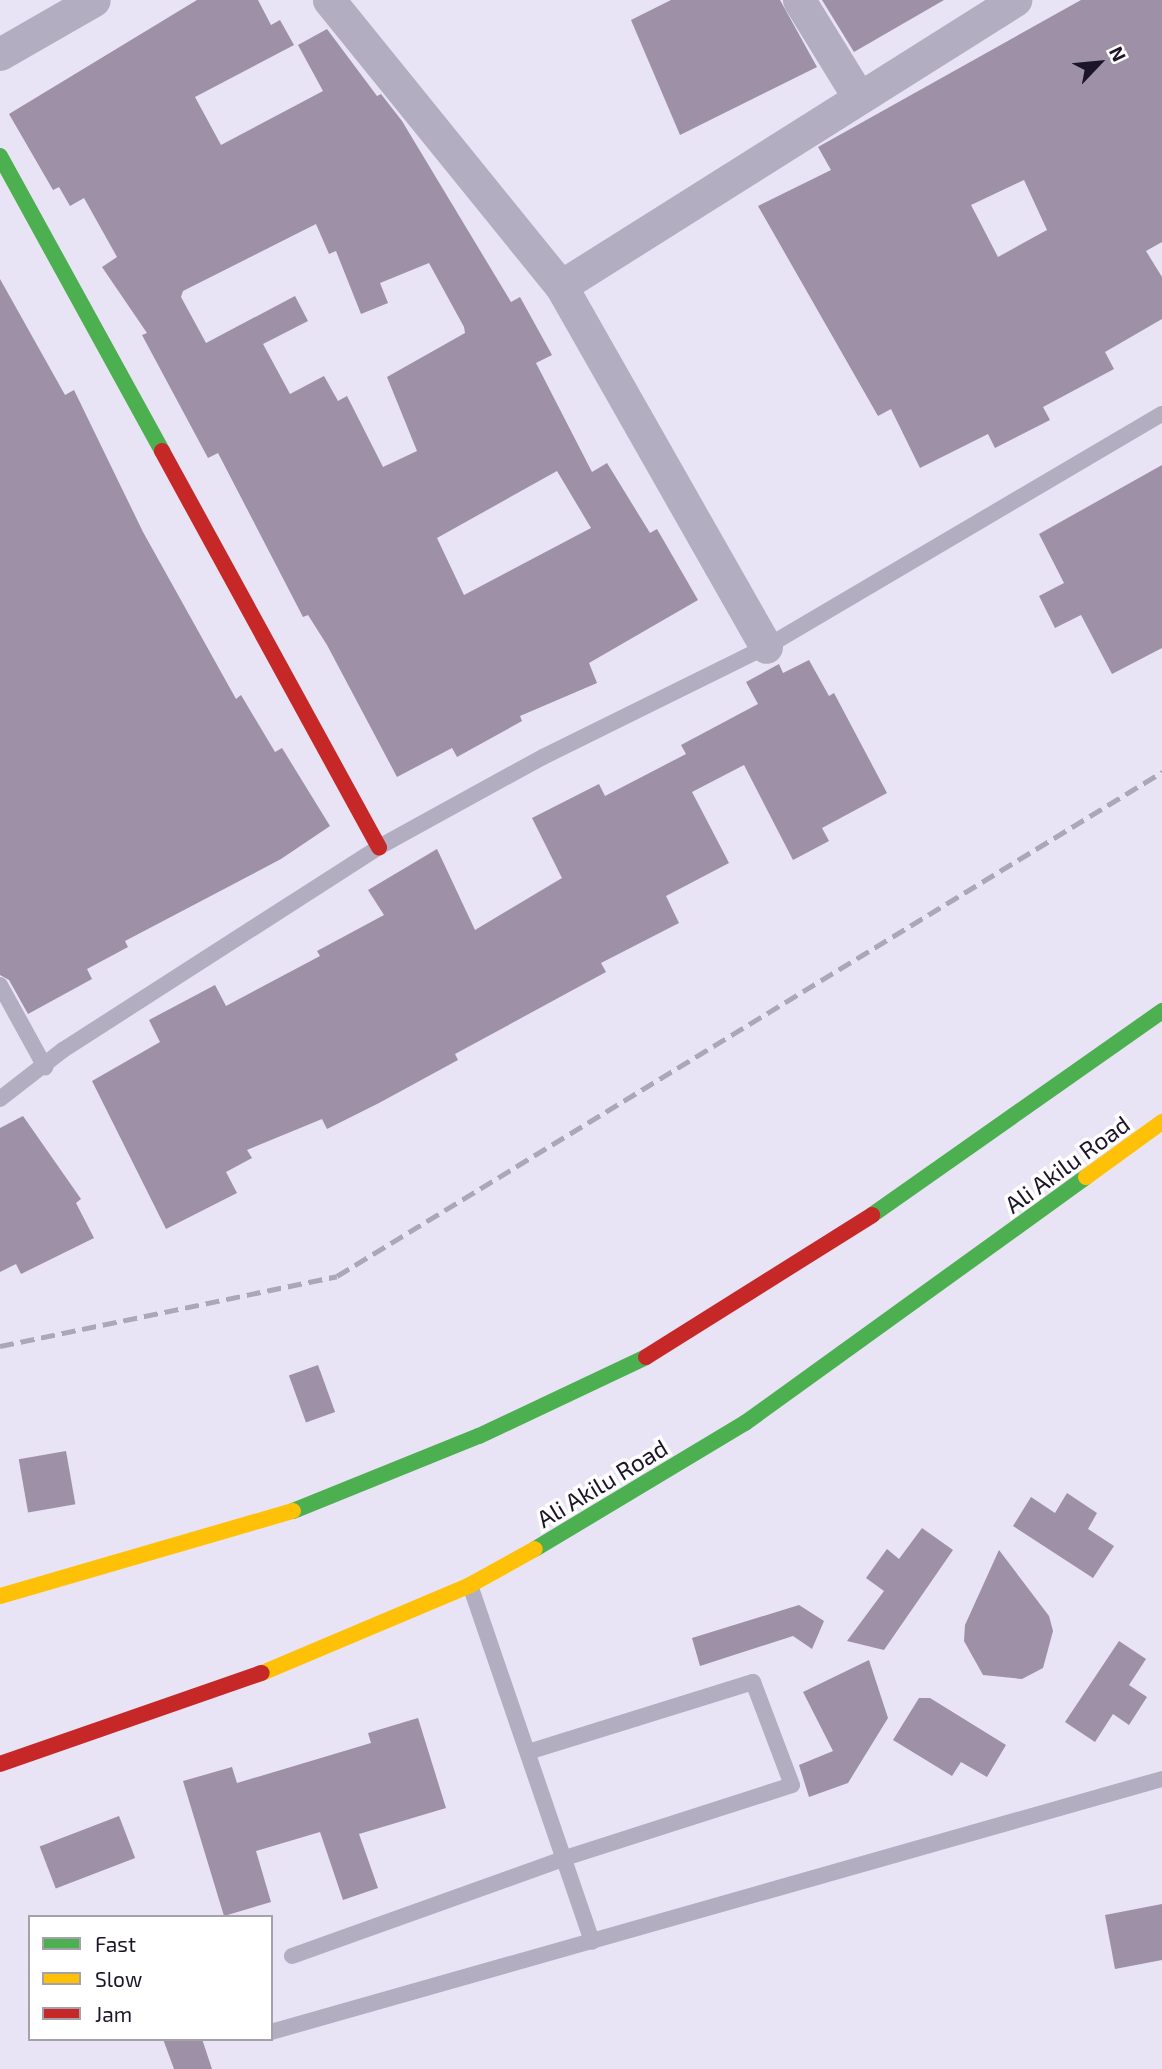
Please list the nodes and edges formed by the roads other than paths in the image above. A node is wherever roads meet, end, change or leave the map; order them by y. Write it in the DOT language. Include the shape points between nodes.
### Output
graph roads {
  1 [pos="94,0"];
  2 [pos="329,0"];
  3 [pos="799,0"];
  4 [pos="1015,0"];
  5 [pos="0,54"];
  6 [pos="858,96"];
  7 [pos="0,156"];
  8 [pos="561,286"];
  9 [pos="1162,414"];
  10 [pos="766,647"];
  11 [pos="379,847"];
  12 [pos="0,985"];
  13 [pos="1162,1011"];
  14 [pos="45,1066"];
  15 [pos="0,1099"];
  16 [pos="1162,1122"];
  17 [pos="470,1585"];
  18 [pos="0,1596"];
  19 [pos="528,1752"];
  20 [pos="0,1764"];
  21 [pos="1162,1779"];
  22 [pos="565,1858"];
  23 [pos="592,1942"];
  24 [pos="292,1956"];
  25 [pos="273,2031"];
  1 -- 5 [label="street"];
  2 -- 8 [label="street"];
  3 -- 6 [label="street"];
  4 -- 6 [label="street"];
  6 -- 8 [label="street"];
  7 -- 11 [label="main road"];
  8 -- 10 [label="street"];
  9 -- 10 [label="lane"];
  10 -- 11 [label="lane" via="543,757"];
  11 -- 14 [label="lane"];
  12 -- 14 [label="lane"];
  13 -- 18 [label="main road" via="992,1136 788,1272 643,1359 479,1437 294,1511"];
  14 -- 15 [label="lane"];
  16 -- 17 [label="main road, Ali Akilu Road" via="745,1423 589,1520"];
  17 -- 19 [label="lane"];
  17 -- 20 [label="main road, Ali Akilu Road" via="310,1656"];
  19 -- 22 [label="lane"];
  19 -- 22 [label="lane" via="753,1682 792,1785"];
  21 -- 23 [label="lane"];
  22 -- 23 [label="lane"];
  22 -- 24 [label="lane"];
  23 -- 25 [label="lane"];
}
